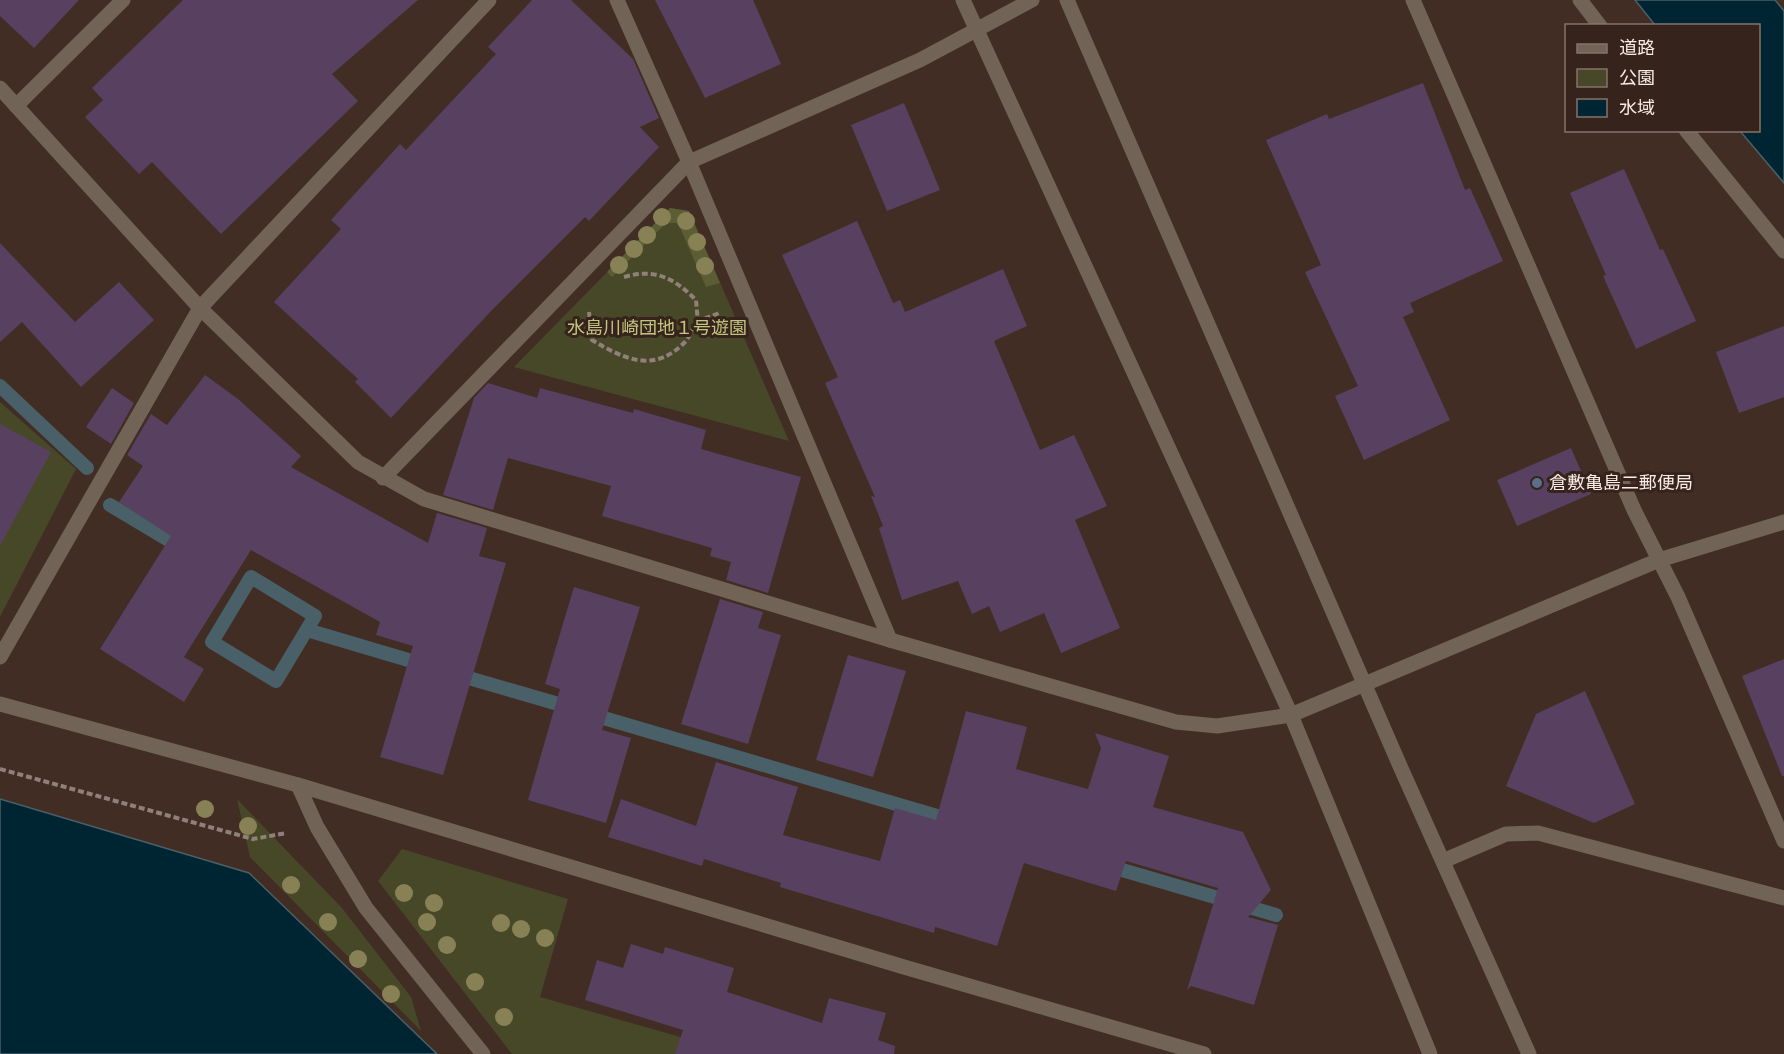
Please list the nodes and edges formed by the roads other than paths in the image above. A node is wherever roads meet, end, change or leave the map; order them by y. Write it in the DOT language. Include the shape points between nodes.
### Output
graph roads {
  1 [pos="123,0"];
  2 [pos="489,0"];
  3 [pos="617,0"];
  4 [pos="963,0"];
  5 [pos="1032,0"];
  6 [pos="1067,0"];
  7 [pos="1413,0"];
  8 [pos="1580,0"];
  9 [pos="1598,24"];
  10 [pos="976,30"];
  11 [pos="0,88"];
  12 [pos="16,106"];
  13 [pos="1688,132"];
  14 [pos="689,162"];
  15 [pos="1784,251"];
  16 [pos="200,308"];
  17 [pos="383,478"];
  18 [pos="1784,522"];
  19 [pos="1659,560"];
  20 [pos="890,640"];
  21 [pos="0,657"];
  22 [pos="1365,684"];
  23 [pos="0,704"];
  24 [pos="1290,715"];
  25 [pos="298,785"];
  26 [pos="1782,832"];
  27 [pos="1443,861"];
  28 [pos="1784,898"];
  29 [pos="483,1054"];
  30 [pos="1204,1054"];
  31 [pos="1430,1054"];
  32 [pos="1528,1054"];
  1 -- 12 [label="street"];
  2 -- 16 [label="street"];
  3 -- 14 [label="street"];
  4 -- 10 [label="street"];
  5 -- 10 [label="street"];
  6 -- 22 [label="street"];
  7 -- 19 [label="street"];
  8 -- 9 [label="street"];
  10 -- 14 [label="street" via="920,60"];
  10 -- 24 [label="street"];
  11 -- 12 [label="street"];
  12 -- 16 [label="street"];
  13 -- 15 [label="street"];
  14 -- 17 [label="street"];
  14 -- 20 [label="street"];
  16 -- 17 [label="street" via="358,462"];
  16 -- 21 [label="street"];
  17 -- 20 [label="street" via="424,499"];
  18 -- 19 [label="street"];
  19 -- 22 [label="street"];
  19 -- 26 [label="street"];
  20 -- 24 [label="street" via="1176,722 1217,726"];
  22 -- 24 [label="street"];
  22 -- 27 [label="street"];
  23 -- 25 [label="street"];
  24 -- 31 [label="street"];
  25 -- 29 [label="street" via="317,827 366,908"];
  25 -- 30 [label="street"];
  27 -- 28 [label="street" via="1506,834 1538,833"];
  27 -- 32 [label="street"];
}
